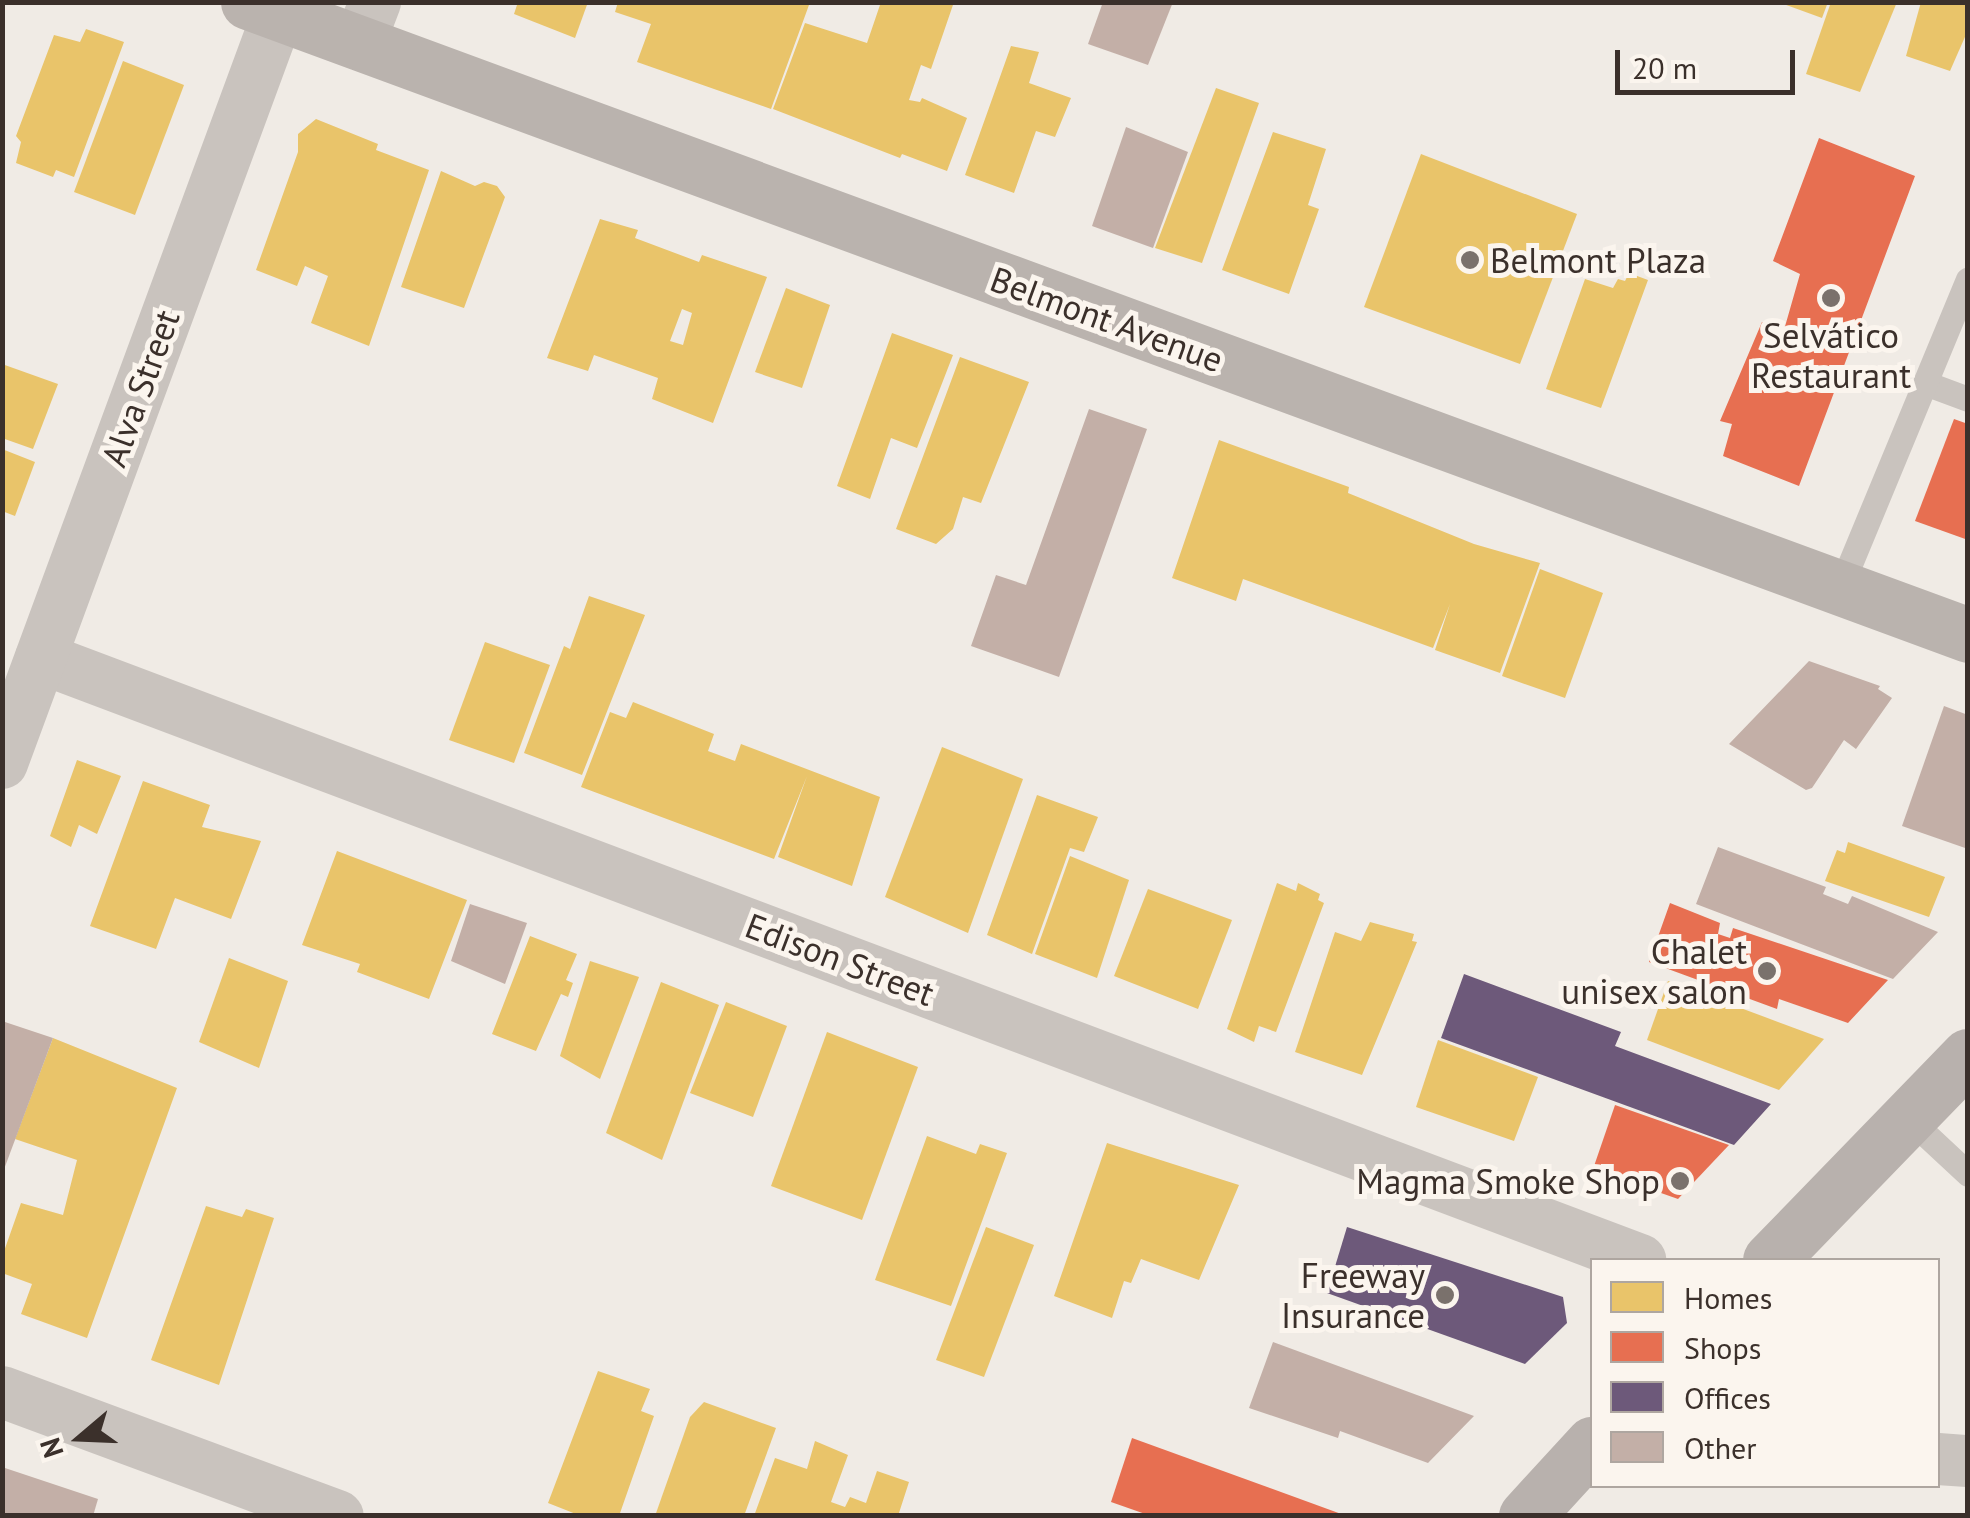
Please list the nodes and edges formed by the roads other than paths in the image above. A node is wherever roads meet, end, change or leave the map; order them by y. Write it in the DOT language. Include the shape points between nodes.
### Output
graph roads {
  1 [pos="263,8"];
  2 [pos="367,23"];
  3 [pos="1968,279"];
  4 [pos="1924,383"];
  5 [pos="1968,399"];
  6 [pos="1840,588"];
  7 [pos="1968,634"];
  8 [pos="41,658"];
  9 [pos="2,763"];
  10 [pos="1968,1056"];
  11 [pos="1908,1118"];
  12 [pos="1968,1174"];
  13 [pos="1635,1258"];
  14 [pos="1772,1258"];
  15 [pos="2,1392"];
  16 [pos="1590,1446"];
  17 [pos="1940,1459"];
  18 [pos="1968,1461"];
  19 [pos="338,1516"];
  20 [pos="1526,1516"];
  1 -- 2 [label="street, Belmont Avenue"];
  1 -- 8 [label="street, Alva Street"];
  2 -- 6 [label="street, Belmont Avenue"];
  3 -- 4 [label="lane"];
  4 -- 5 [label="lane"];
  4 -- 6 [label="lane"];
  6 -- 7 [label="street, Belmont Avenue"];
  8 -- 9 [label="street, Alva Street"];
  8 -- 13 [label="street, Edison Street"];
  10 -- 11 [label="main road"];
  11 -- 12 [label="lane"];
  11 -- 14 [label="main road"];
  15 -- 19 [label="street"];
  16 -- 20 [label="main road"];
  17 -- 18 [label="street"];
}
